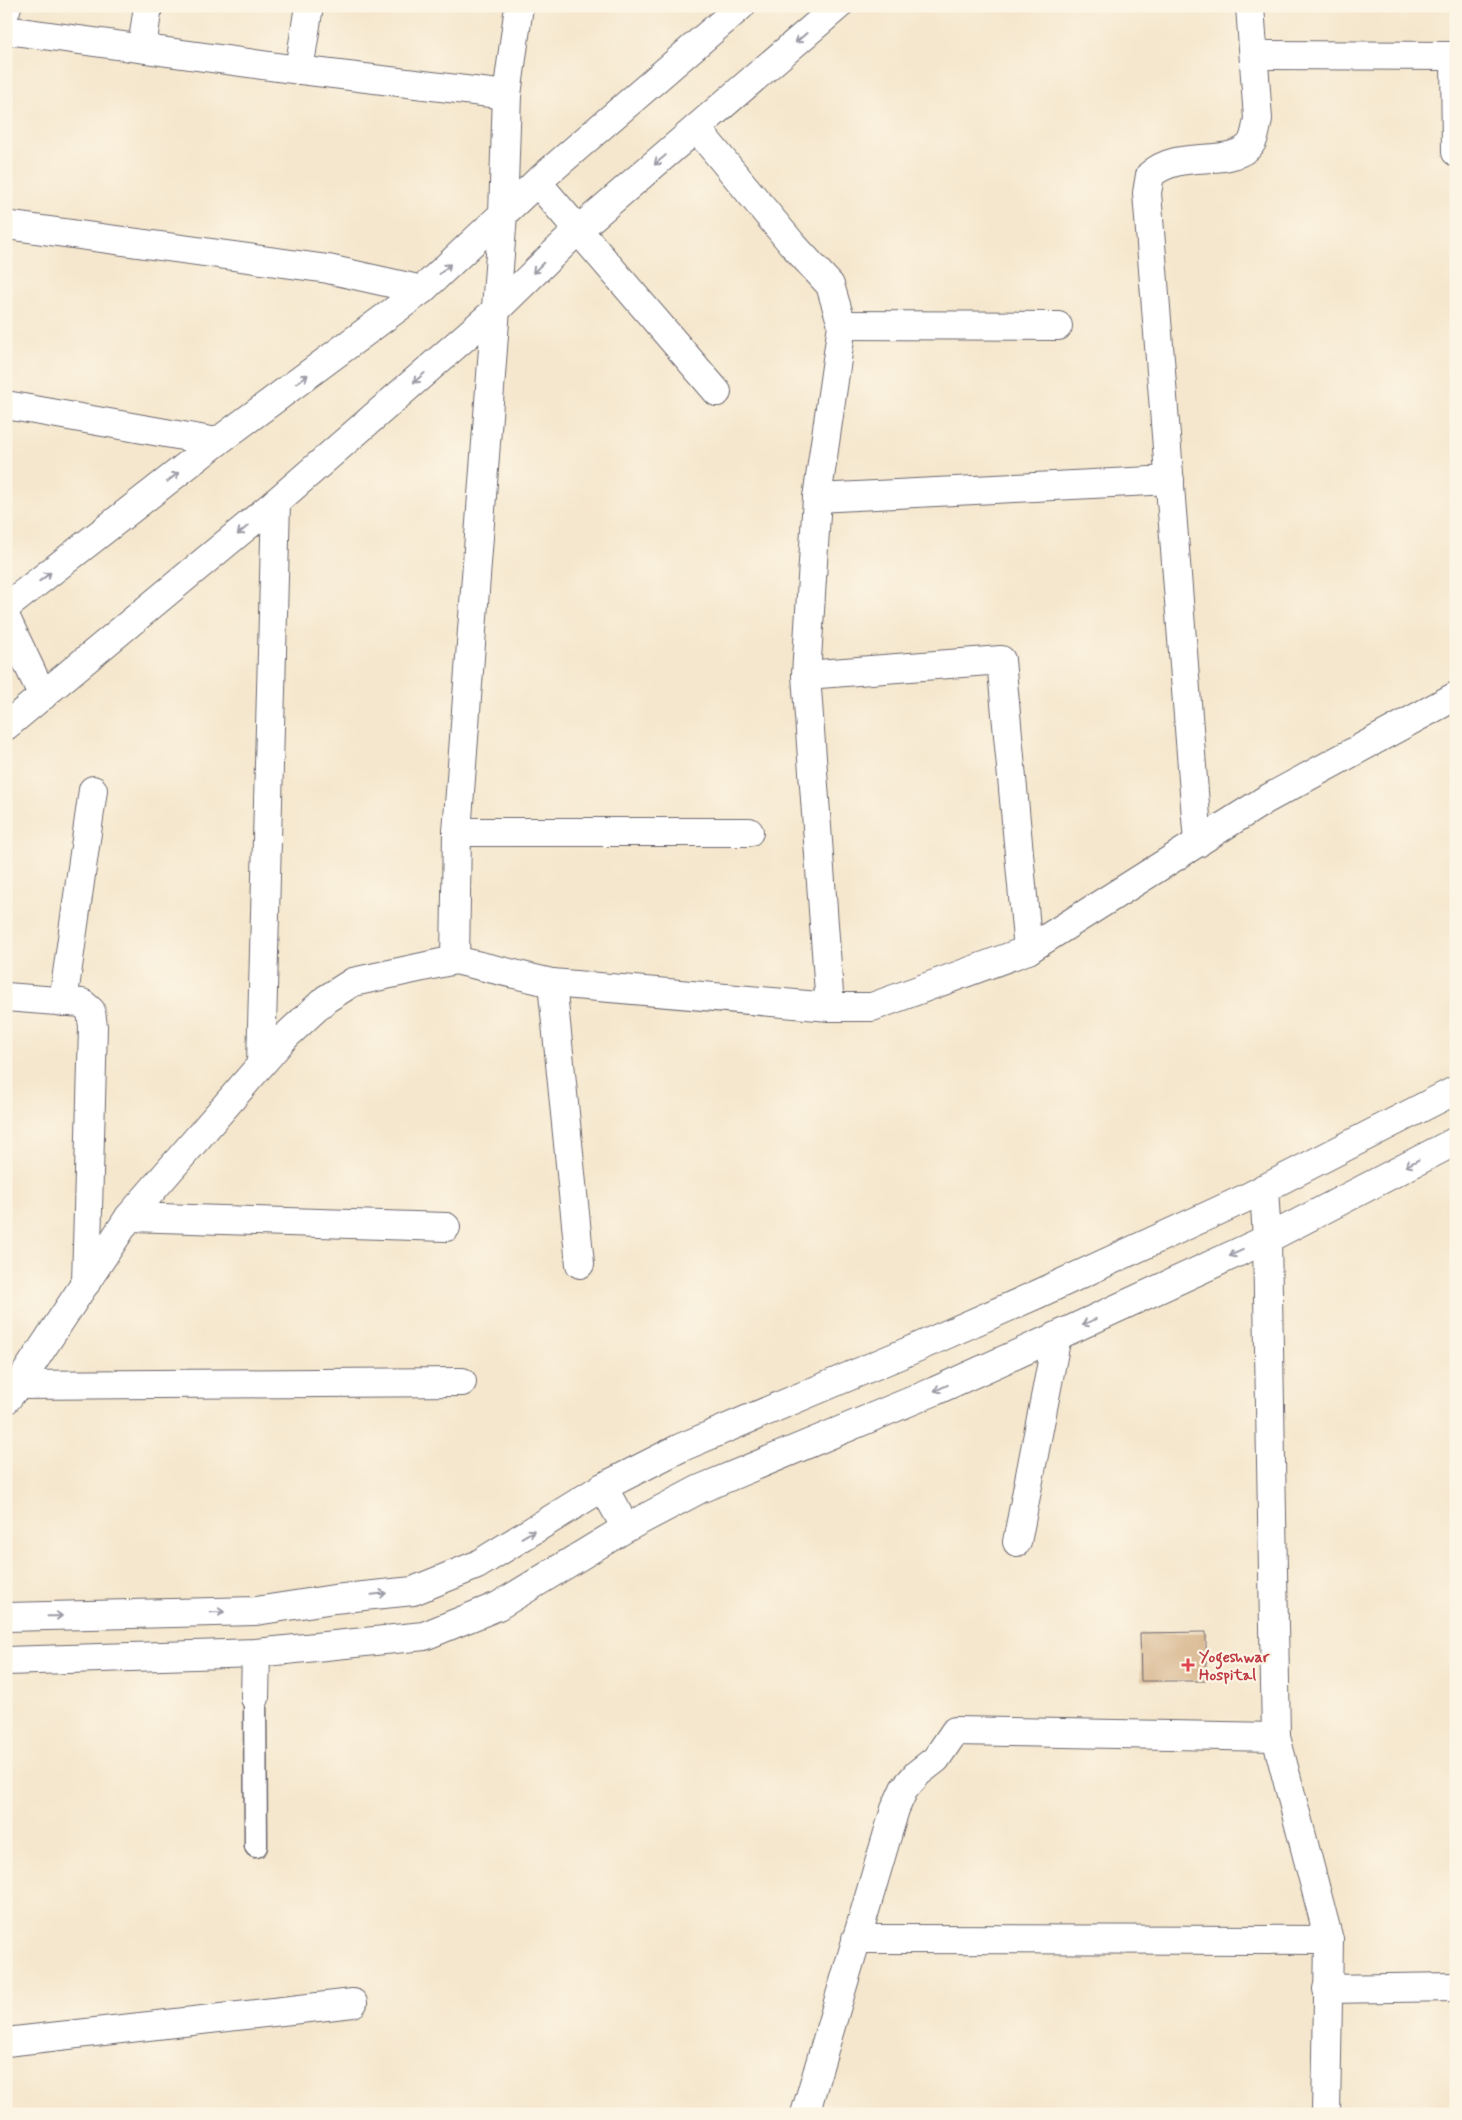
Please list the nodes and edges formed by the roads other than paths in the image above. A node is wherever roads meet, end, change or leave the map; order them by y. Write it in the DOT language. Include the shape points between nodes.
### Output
graph roads {
  1 [pos="7,6"];
  2 [pos="148,6"];
  3 [pos="308,6"];
  4 [pos="519,6"];
  5 [pos="741,6"];
  6 [pos="838,6"];
  7 [pos="1250,6"];
  8 [pos="6,10"];
  9 [pos="6,30"];
  10 [pos="142,48"];
  11 [pos="1255,55"];
  12 [pos="1455,56"];
  13 [pos="299,70"];
  14 [pos="507,94"];
  15 [pos="697,129"];
  16 [pos="1456,152"];
  17 [pos="537,182"];
  18 [pos="503,214"];
  19 [pos="6,225"];
  20 [pos="578,230"];
  21 [pos="422,290"];
  22 [pos="495,311"];
  23 [pos="842,325"];
  24 [pos="1058,326"];
  25 [pos="717,392"];
  26 [pos="6,405"];
  27 [pos="217,442"];
  28 [pos="1170,480"];
  29 [pos="817,498"];
  30 [pos="276,502"];
  31 [pos="6,607"];
  32 [pos="6,618"];
  33 [pos="806,675"];
  34 [pos="43,696"];
  35 [pos="1456,696"];
  36 [pos="6,726"];
  37 [pos="93,790"];
  38 [pos="457,832"];
  39 [pos="749,832"];
  40 [pos="1198,843"];
  41 [pos="1028,950"];
  42 [pos="455,960"];
  43 [pos="552,983"];
  44 [pos="6,997"];
  45 [pos="63,1002"];
  46 [pos="830,1007"];
  47 [pos="261,1064"];
  48 [pos="1456,1090"];
  49 [pos="1456,1141"];
  50 [pos="1264,1188"];
  51 [pos="129,1216"];
  52 [pos="446,1227"];
  53 [pos="1267,1239"];
  54 [pos="580,1264"];
  55 [pos="86,1283"];
  56 [pos="1057,1336"];
  57 [pos="462,1382"];
  58 [pos="12,1392"];
  59 [pos="603,1488"];
  60 [pos="626,1528"];
  61 [pos="1017,1542"];
  62 [pos="6,1617"];
  63 [pos="256,1652"];
  64 [pos="6,1661"];
  65 [pos="255,1698"];
  66 [pos="1276,1737"];
  67 [pos="256,1846"];
  68 [pos="856,1939"];
  69 [pos="1329,1940"];
  70 [pos="1456,1986"];
  71 [pos="1327,1989"];
  72 [pos="353,2003"];
  73 [pos="6,2042"];
  74 [pos="805,2114"];
  75 [pos="1326,2114"];
  1 -- 8 [label="street"];
  2 -- 10 [label="street"];
  3 -- 13 [label="street"];
  4 -- 14 [label="street"];
  5 -- 17 [label="street"];
  6 -- 15 [label="street, one-way"];
  7 -- 11 [label="street"];
  9 -- 10 [label="street"];
  10 -- 13 [label="street"];
  11 -- 12 [label="street"];
  11 -- 28 [label="street" via="1258,119 1248,148 1232,154 1168,163 1150,175 1148,212"];
  12 -- 16 [label="street"];
  13 -- 14 [label="street"];
  14 -- 18 [label="street"];
  15 -- 20 [label="street, one-way"];
  15 -- 23 [label="street" via="830,285"];
  17 -- 18 [label="street"];
  17 -- 20 [label="street"];
  21 -- 18 [label="street, one-way"];
  18 -- 22 [label="street"];
  19 -- 21 [label="street" via="328,269"];
  20 -- 22 [label="street, one-way"];
  20 -- 25 [label="street"];
  27 -- 21 [label="street, one-way"];
  22 -- 30 [label="street, one-way"];
  22 -- 38 [label="street"];
  23 -- 24 [label="street"];
  23 -- 29 [label="street"];
  26 -- 27 [label="street"];
  31 -- 27 [label="street, one-way"];
  28 -- 29 [label="street"];
  28 -- 40 [label="street"];
  29 -- 33 [label="street"];
  30 -- 34 [label="street, one-way"];
  30 -- 47 [label="street"];
  32 -- 34 [label="street"];
  33 -- 41 [label="street" via="1001,660"];
  33 -- 46 [label="street"];
  34 -- 36 [label="street"];
  35 -- 40 [label="street" via="1265,800"];
  37 -- 45 [label="street"];
  38 -- 39 [label="street"];
  38 -- 42 [label="street"];
  40 -- 41 [label="street"];
  41 -- 46 [label="street" via="872,1007"];
  42 -- 43 [label="street"];
  42 -- 47 [label="street" via="353,982 326,999"];
  43 -- 46 [label="street"];
  43 -- 54 [label="street"];
  44 -- 45 [label="street"];
  45 -- 55 [label="street" via="82,1003 91,1011 93,1027"];
  47 -- 51 [label="street"];
  48 -- 50 [label="street"];
  49 -- 53 [label="street, one-way"];
  50 -- 53 [label="street"];
  50 -- 59 [label="street" via="977,1321 680,1448"];
  51 -- 52 [label="street"];
  51 -- 55 [label="street"];
  53 -- 56 [label="street, one-way"];
  53 -- 66 [label="street"];
  55 -- 58 [label="street"];
  56 -- 60 [label="street, one-way" via="700,1489"];
  56 -- 61 [label="street"];
  57 -- 58 [label="street"];
  59 -- 60 [label="street"];
  62 -- 59 [label="street, one-way" via="256,1611 413,1591 477,1564"];
  60 -- 63 [label="street" via="498,1606 424,1636"];
  63 -- 64 [label="street"];
  63 -- 65 [label="street"];
  65 -- 67 [label="lane"];
  66 -- 68 [label="street" via="955,1731 936,1758 904,1789"];
  66 -- 69 [label="street"];
  68 -- 69 [label="street"];
  68 -- 74 [label="street"];
  69 -- 71 [label="street"];
  70 -- 71 [label="street"];
  71 -- 75 [label="street"];
  72 -- 73 [label="street"];
}
